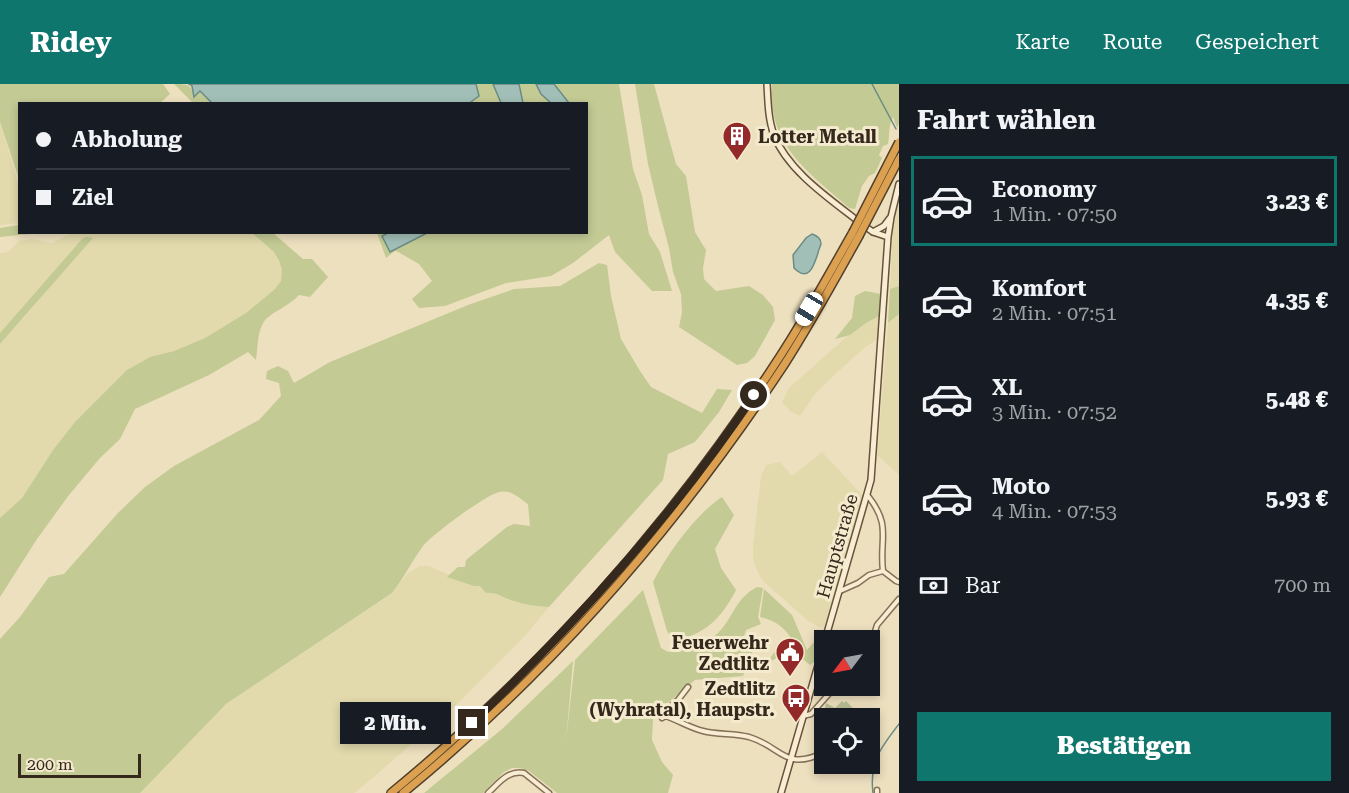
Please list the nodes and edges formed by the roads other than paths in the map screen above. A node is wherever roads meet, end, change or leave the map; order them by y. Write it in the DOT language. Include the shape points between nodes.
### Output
graph roads {
  1 [pos="767,84"];
  2 [pos="899,142"];
  3 [pos="899,159"];
  4 [pos="899,184"];
  5 [pos="891,217"];
  6 [pos="873,232"];
  7 [pos="856,234"];
  8 [pos="888,237"];
  9 [pos="868,496"];
  10 [pos="883,571"];
  11 [pos="897,582"];
  12 [pos="899,587"];
  13 [pos="840,591"];
  14 [pos="899,599"];
  15 [pos="828,630"];
  16 [pos="875,630"];
  17 [pos="814,678"];
  18 [pos="688,687"];
  19 [pos="827,696"];
  20 [pos="803,716"];
  21 [pos="814,757"];
  22 [pos="790,759"];
  23 [pos="391,793"];
  24 [pos="403,793"];
  25 [pos="488,793"];
  26 [pos="549,793"];
  27 [pos="781,793"];
  1 -- 6 [label="main road" via="772,128 786,157"];
  2 -- 7 [label="highway, bridge"];
  3 -- 7 [label="highway, bridge"];
  4 -- 5 [label="main road, Hauptstraße"];
  5 -- 6 [label="main road"];
  5 -- 8 [label="main road, Hauptstraße"];
  6 -- 8 [label="main road"];
  7 -- 23 [label="highway" via="742,413 641,546 530,668"];
  7 -- 24 [label="highway" via="784,364 669,524 535,673"];
  8 -- 9 [label="main road, Hauptstraße" via="874,459"];
  9 -- 10 [label="street" via="883,525"];
  9 -- 13 [label="main road, Hauptstraße"];
  10 -- 11 [label="street"];
  10 -- 13 [label="street"];
  11 -- 12 [label="street"];
  13 -- 15 [label="main road, Hauptstraße"];
  14 -- 16 [label="street"];
  17 -- 20 [label="main road, Hauptstraße"];
  18 -- 22 [label="street" via="663,717 706,732 751,737"];
  19 -- 20 [label="street" via="811,714"];
  20 -- 22 [label="main road, Hauptstraße"];
  21 -- 22 [label="street"];
  22 -- 27 [label="main road, Hauptstraße"];
  25 -- 26 [label="street" via="504,777 519,772"];
}
